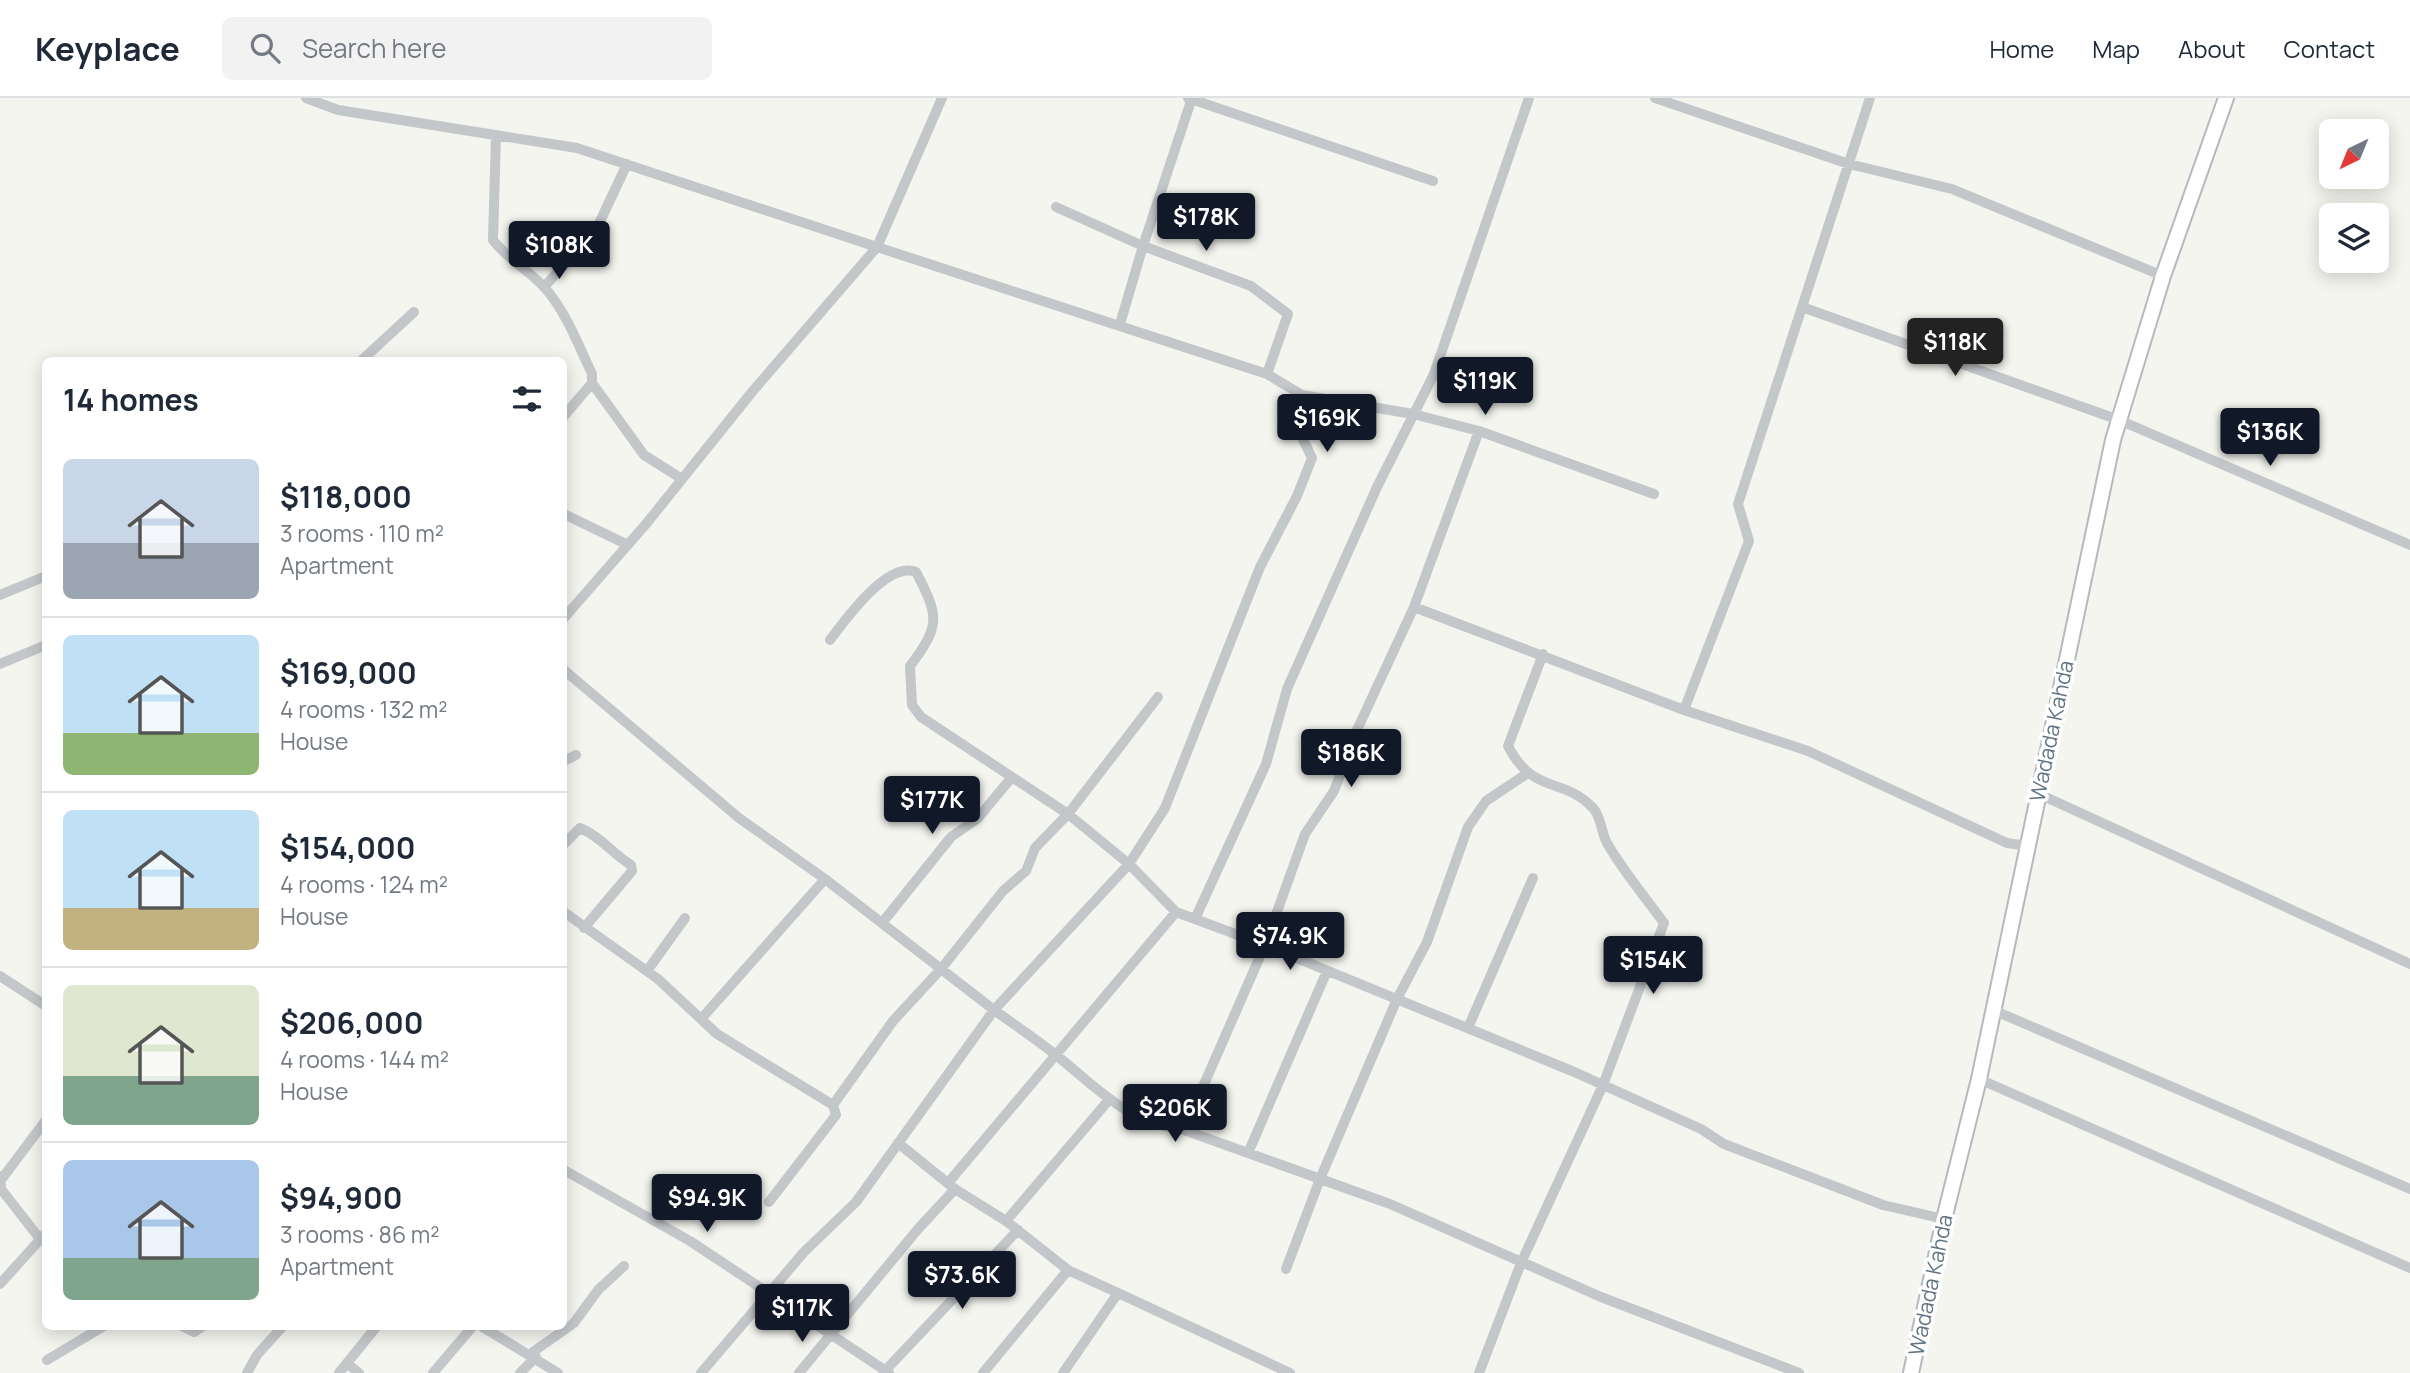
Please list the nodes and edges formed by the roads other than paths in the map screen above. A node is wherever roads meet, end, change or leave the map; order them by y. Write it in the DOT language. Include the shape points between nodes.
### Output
graph roads {
  1 [pos="306,98"];
  2 [pos="942,98"];
  3 [pos="1190,98"];
  4 [pos="1529,98"];
  5 [pos="1655,98"];
  6 [pos="1870,98"];
  7 [pos="2226,98"];
  8 [pos="496,135"];
  9 [pos="627,164"];
  10 [pos="1849,164"];
  11 [pos="1433,181"];
  12 [pos="1056,207"];
  13 [pos="1143,246"];
  14 [pos="877,247"];
  15 [pos="2163,276"];
  16 [pos="544,287"];
  17 [pos="1802,307"];
  18 [pos="414,312"];
  19 [pos="1120,324"];
  20 [pos="365,357"];
  21 [pos="1267,374"];
  22 [pos="592,383"];
  23 [pos="1303,395"];
  24 [pos="567,412"];
  25 [pos="1413,414"];
  26 [pos="2119,420"];
  27 [pos="1479,431"];
  28 [pos="682,480"];
  29 [pos="1654,494"];
  30 [pos="567,515"];
  31 [pos="628,545"];
  32 [pos="2410,545"];
  33 [pos="42,578"];
  34 [pos="0,595"];
  35 [pos="1414,607"];
  36 [pos="567,615"];
  37 [pos="830,639"];
  38 [pos="42,647"];
  39 [pos="1543,654"];
  40 [pos="0,664"];
  41 [pos="567,673"];
  42 [pos="1158,697"];
  43 [pos="1684,709"];
  44 [pos="576,755"];
  45 [pos="567,760"];
  46 [pos="1528,773"];
  47 [pos="1012,777"];
  48 [pos="2039,794"];
  49 [pos="1068,814"];
  50 [pos="567,841"];
  51 [pos="2028,846"];
  52 [pos="1129,864"];
  53 [pos="1533,878"];
  54 [pos="824,879"];
  55 [pos="1175,912"];
  56 [pos="567,914"];
  57 [pos="685,918"];
  58 [pos="1195,919"];
  59 [pos="882,923"];
  60 [pos="584,928"];
  61 [pos="1265,945"];
  62 [pos="2410,964"];
  63 [pos="941,969"];
  64 [pos="647,971"];
  65 [pos="1327,971"];
  66 [pos="0,976"];
  67 [pos="1397,999"];
  68 [pos="42,1003"];
  69 [pos="994,1010"];
  70 [pos="1993,1010"];
  71 [pos="701,1020"];
  72 [pos="1468,1028"];
  73 [pos="1055,1054"];
  74 [pos="1979,1079"];
  75 [pos="1603,1085"];
  76 [pos="1108,1101"];
  77 [pos="832,1105"];
  78 [pos="42,1125"];
  79 [pos="1184,1130"];
  80 [pos="898,1143"];
  81 [pos="1248,1153"];
  82 [pos="567,1172"];
  83 [pos="1,1178"];
  84 [pos="1320,1179"];
  85 [pos="951,1186"];
  86 [pos="2410,1189"];
  87 [pos="769,1202"];
  88 [pos="1944,1219"];
  89 [pos="1006,1220"];
  90 [pos="1018,1230"];
  91 [pos="42,1235"];
  92 [pos="42,1237"];
  93 [pos="1521,1263"];
  94 [pos="624,1266"];
  95 [pos="2410,1268"];
  96 [pos="1286,1269"];
  97 [pos="1068,1270"];
  98 [pos="0,1284"];
  99 [pos="769,1293"];
  100 [pos="1118,1293"];
  101 [pos="567,1329"];
  102 [pos="97,1330"];
  103 [pos="279,1330"];
  104 [pos="374,1330"];
  105 [pos="470,1330"];
  106 [pos="488,1330"];
  107 [pos="565,1330"];
  108 [pos="829,1334"];
  109 [pos="533,1356"];
  110 [pos="47,1360"];
  111 [pos="348,1364"];
  112 [pos="886,1372"];
  113 [pos="247,1373"];
  114 [pos="339,1373"];
  115 [pos="359,1373"];
  116 [pos="433,1373"];
  117 [pos="520,1373"];
  118 [pos="558,1373"];
  119 [pos="701,1373"];
  120 [pos="799,1373"];
  121 [pos="983,1373"];
  122 [pos="1063,1373"];
  123 [pos="1290,1373"];
  124 [pos="1479,1373"];
  125 [pos="1799,1373"];
  126 [pos="1911,1373"];
  1 -- 8 [label="street" via="338,110"];
  2 -- 14 [label="street"];
  3 -- 11 [label="street"];
  3 -- 13 [label="street"];
  4 -- 25 [label="street" via="1434,374"];
  5 -- 10 [label="street"];
  6 -- 10 [label="street"];
  7 -- 15 [label="main road, Wadada Kahda"];
  8 -- 9 [label="street" via="577,148"];
  8 -- 16 [label="street" via="493,240"];
  9 -- 14 [label="street"];
  9 -- 16 [label="street" via="596,230"];
  10 -- 15 [label="street" via="1952,189"];
  10 -- 17 [label="street"];
  12 -- 13 [label="street"];
  13 -- 19 [label="street"];
  13 -- 21 [label="street" via="1251,286 1288,314"];
  14 -- 19 [label="street"];
  14 -- 28 [label="street"];
  15 -- 26 [label="main road, Wadada Kahda"];
  16 -- 22 [label="street" via="564,315"];
  17 -- 26 [label="street"];
  17 -- 43 [label="street" via="1738,504 1749,541"];
  18 -- 20 [label="street"];
  19 -- 21 [label="street"];
  21 -- 23 [label="street"];
  22 -- 24 [label="street"];
  22 -- 28 [label="street" via="644,456"];
  23 -- 25 [label="street"];
  23 -- 52 [label="street" via="1301,435 1312,458 1260,567 1165,808"];
  25 -- 27 [label="street"];
  25 -- 58 [label="street" via="1287,689 1266,764"];
  26 -- 32 [label="street"];
  26 -- 48 [label="main road, Wadada Kahda"];
  27 -- 29 [label="street"];
  27 -- 35 [label="street"];
  28 -- 31 [label="street"];
  30 -- 31 [label="street"];
  31 -- 36 [label="street"];
  33 -- 34 [label="street"];
  35 -- 39 [label="street"];
  35 -- 61 [label="street" via="1334,791 1305,834"];
  37 -- 47 [label="street" via="862,599 899,572 916,572 935,609 929,640 909,666 912,705 921,717"];
  38 -- 40 [label="street"];
  39 -- 43 [label="street"];
  39 -- 46 [label="street" via="1508,746 1519,767"];
  41 -- 54 [label="street" via="738,818"];
  42 -- 49 [label="street"];
  43 -- 51 [label="street" via="1808,751 2007,843"];
  44 -- 45 [label="street"];
  46 -- 67 [label="street" via="1486,801 1468,827 1427,942"];
  46 -- 75 [label="street" via="1579,796 1595,810 1605,841 1664,923"];
  47 -- 49 [label="street"];
  47 -- 59 [label="street" via="978,818 951,837"];
  48 -- 51 [label="main road, Wadada Kahda"];
  48 -- 62 [label="street"];
  49 -- 52 [label="street"];
  49 -- 63 [label="street" via="1035,848 1026,871 1003,891"];
  50 -- 60 [label="street" via="580,828 597,835 631,865 632,872"];
  51 -- 70 [label="main road, Wadada Kahda"];
  52 -- 55 [label="street"];
  52 -- 69 [label="street"];
  53 -- 72 [label="street"];
  54 -- 59 [label="street"];
  54 -- 71 [label="street"];
  55 -- 58 [label="street"];
  55 -- 73 [label="street"];
  56 -- 60 [label="street"];
  57 -- 64 [label="street"];
  58 -- 61 [label="street"];
  59 -- 63 [label="street"];
  60 -- 64 [label="street"];
  61 -- 65 [label="street"];
  61 -- 79 [label="street"];
  63 -- 69 [label="street"];
  63 -- 77 [label="street" via="893,1021"];
  64 -- 71 [label="street"];
  65 -- 67 [label="street"];
  65 -- 81 [label="street"];
  66 -- 68 [label="street"];
  67 -- 72 [label="street"];
  67 -- 84 [label="street"];
  69 -- 73 [label="street"];
  69 -- 80 [label="street"];
  70 -- 74 [label="main road, Wadada Kahda"];
  70 -- 86 [label="street"];
  71 -- 77 [label="street"];
  72 -- 75 [label="street"];
  73 -- 76 [label="street"];
  73 -- 85 [label="street"];
  74 -- 88 [label="main road, Wadada Kahda"];
  74 -- 95 [label="street"];
  75 -- 88 [label="street" via="1724,1144 1883,1205"];
  75 -- 93 [label="street"];
  76 -- 79 [label="street" via="1161,1126"];
  76 -- 89 [label="street"];
  77 -- 87 [label="street" via="836,1115"];
  78 -- 83 [label="street"];
  79 -- 81 [label="street"];
  80 -- 85 [label="street"];
  80 -- 99 [label="street" via="856,1202"];
  81 -- 84 [label="street"];
  82 -- 99 [label="street" via="690,1241"];
  83 -- 91 [label="street" via="1,1189"];
  84 -- 93 [label="street" via="1390,1204"];
  84 -- 96 [label="street"];
  85 -- 89 [label="street"];
  85 -- 108 [label="street"];
  88 -- 126 [label="main road, Wadada Kahda"];
  89 -- 90 [label="street"];
  90 -- 97 [label="street"];
  90 -- 112 [label="street"];
  92 -- 98 [label="street"];
  93 -- 124 [label="street"];
  93 -- 125 [label="street"];
  94 -- 101 [label="street"];
  97 -- 100 [label="street"];
  97 -- 121 [label="street"];
  99 -- 108 [label="street"];
  99 -- 119 [label="street"];
  100 -- 122 [label="street"];
  100 -- 123 [label="street"];
  102 -- 110 [label="street"];
  103 -- 113 [label="street"];
  104 -- 111 [label="street"];
  105 -- 116 [label="street"];
  106 -- 109 [label="street"];
  107 -- 109 [label="street"];
  108 -- 112 [label="street"];
  108 -- 120 [label="street"];
  109 -- 117 [label="street"];
  109 -- 118 [label="street"];
  111 -- 114 [label="street"];
  111 -- 115 [label="street"];
}
